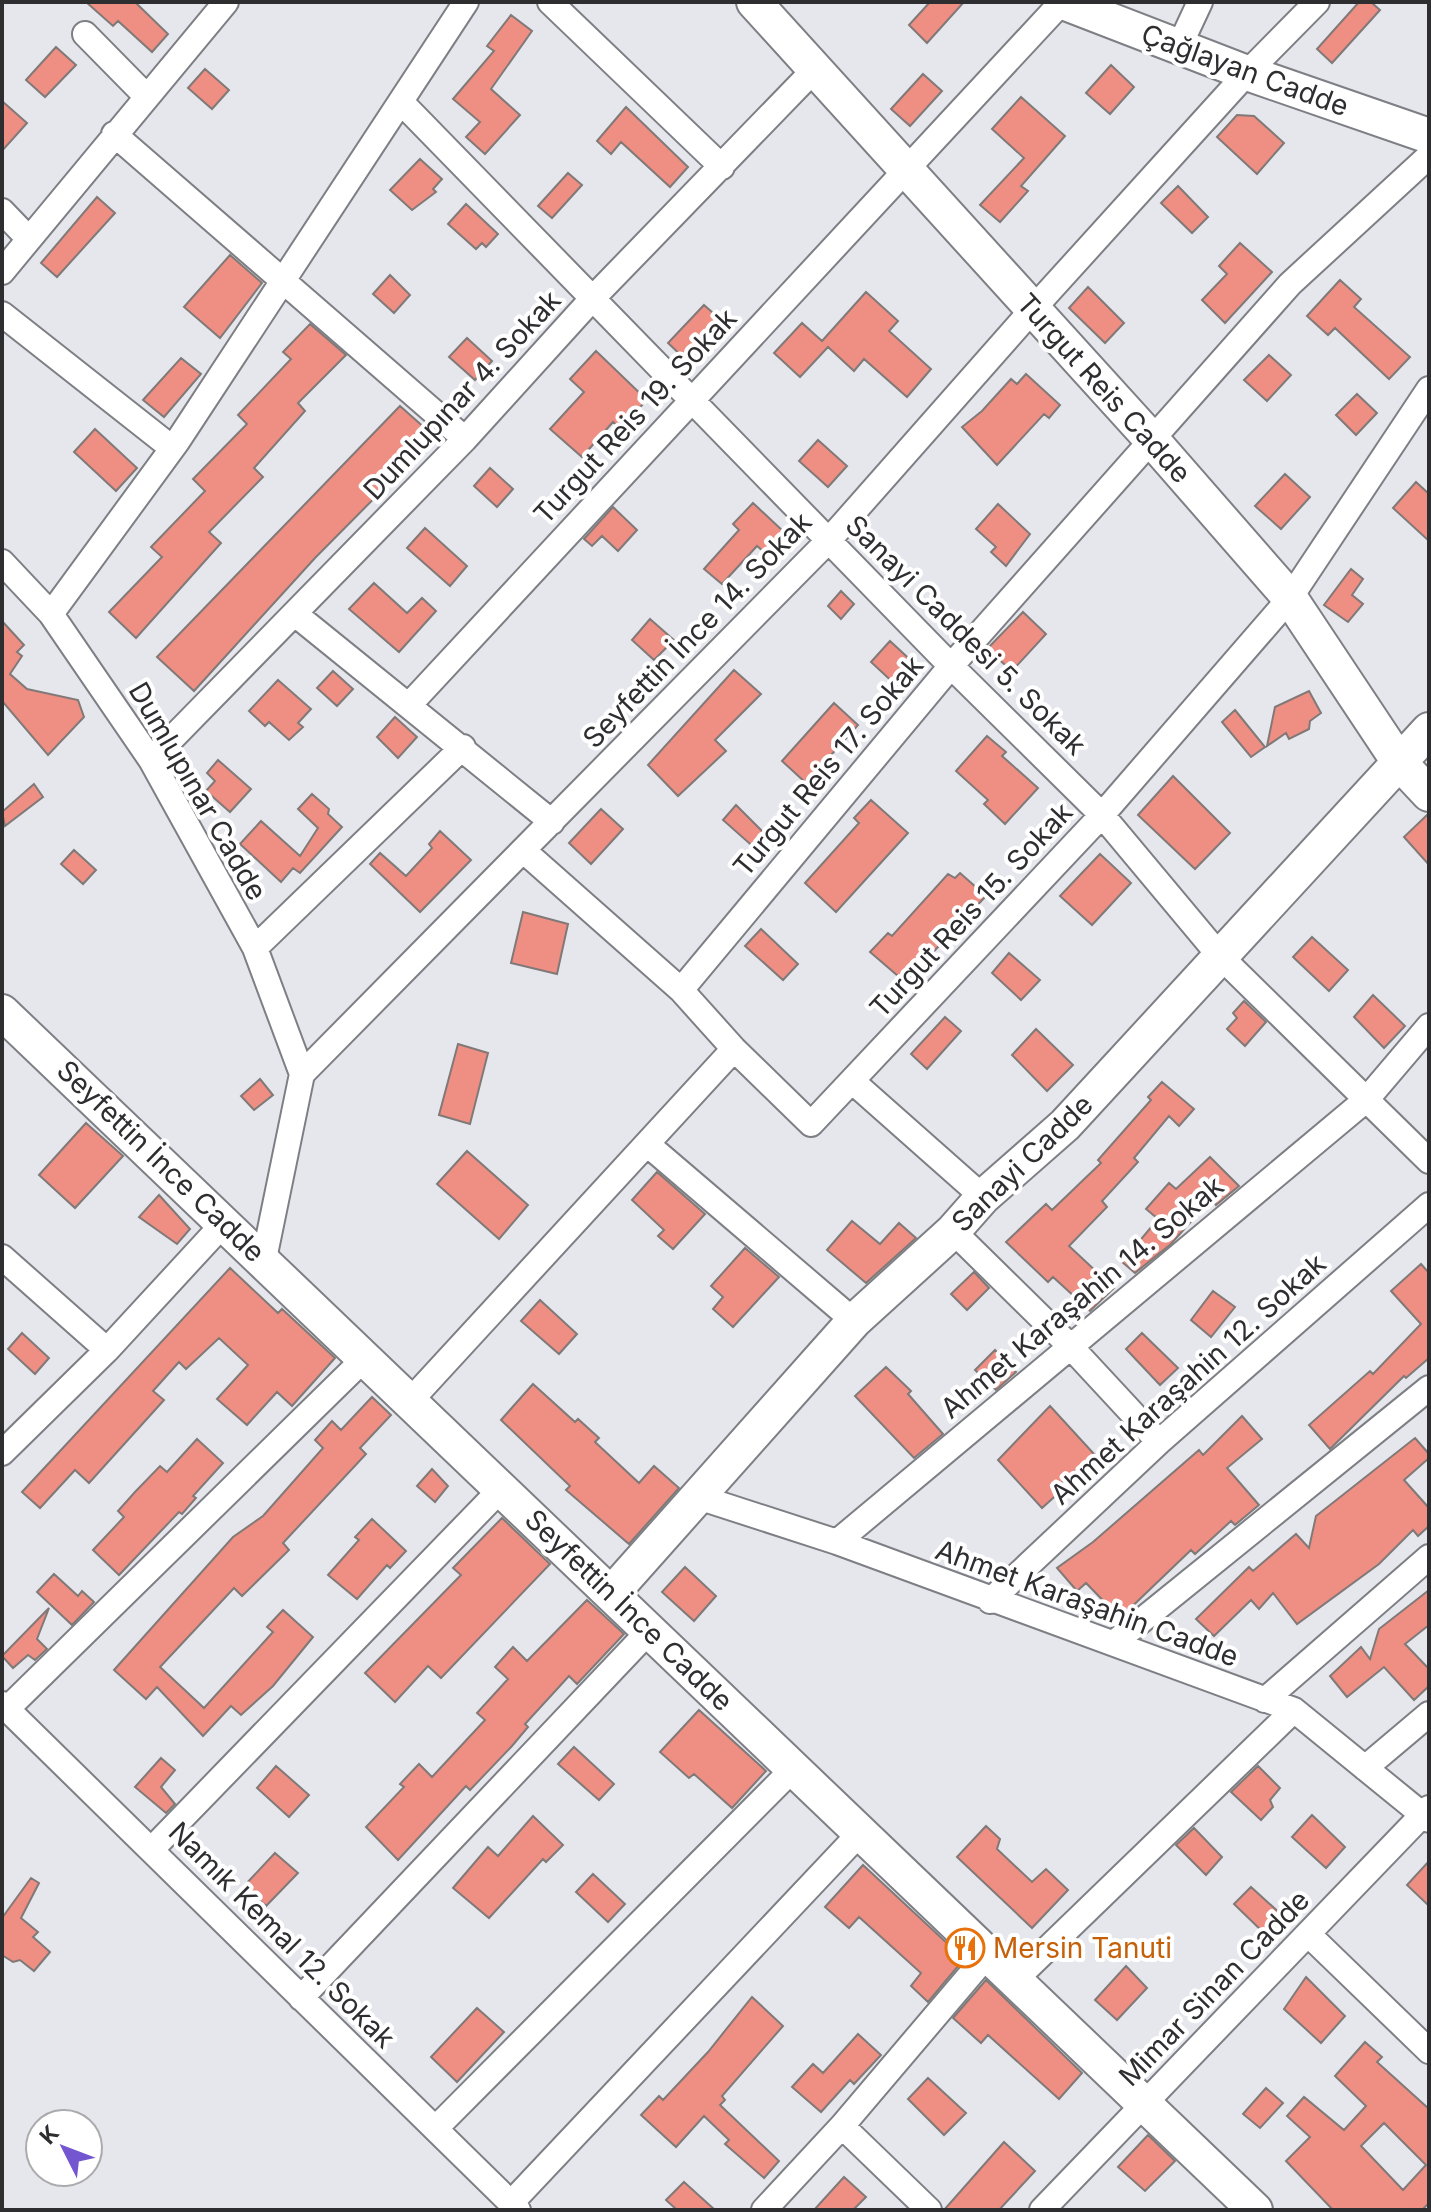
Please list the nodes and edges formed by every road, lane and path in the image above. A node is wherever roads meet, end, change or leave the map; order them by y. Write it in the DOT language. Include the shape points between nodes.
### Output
graph roads {
  1 [pos="226,2"];
  2 [pos="466,2"];
  3 [pos="550,2"];
  4 [pos="754,2"];
  5 [pos="1062,2"];
  6 [pos="1200,2"];
  7 [pos="1317,2"];
  8 [pos="85,34"];
  9 [pos="1179,47"];
  10 [pos="815,69"];
  11 [pos="1247,73"];
  12 [pos="146,96"];
  13 [pos="402,103"];
  14 [pos="114,134"];
  15 [pos="1429,136"];
  16 [pos="1429,156"];
  17 [pos="722,167"];
  18 [pos="908,171"];
  19 [pos="2,211"];
  20 [pos="29,239"];
  21 [pos="2,272"];
  22 [pos="281,278"];
  23 [pos="592,299"];
  24 [pos="1033,309"];
  25 [pos="2,314"];
  26 [pos="1429,389"];
  27 [pos="690,399"];
  28 [pos="465,439"];
  29 [pos="1152,440"];
  30 [pos="172,448"];
  31 [pos="830,539"];
  32 [pos="2,562"];
  33 [pos="1290,598"];
  34 [pos="51,614"];
  35 [pos="295,614"];
  36 [pos="951,666"];
  37 [pos="410,704"];
  38 [pos="1429,730"];
  39 [pos="463,747"];
  40 [pos="151,760"];
  41 [pos="1399,762"];
  42 [pos="1429,794"];
  43 [pos="1102,815"];
  44 [pos="552,822"];
  45 [pos="525,852"];
  46 [pos="255,948"];
  47 [pos="1219,955"];
  48 [pos="681,990"];
  49 [pos="2,1012"];
  50 [pos="1429,1026"];
  51 [pos="734,1049"];
  52 [pos="302,1074"];
  53 [pos="852,1081"];
  54 [pos="1367,1099"];
  55 [pos="647,1144"];
  56 [pos="1429,1161"];
  57 [pos="983,1197"];
  58 [pos="1429,1205"];
  59 [pos="225,1222"];
  60 [pos="953,1231"];
  61 [pos="2,1257"];
  62 [pos="264,1259"];
  63 [pos="854,1321"];
  64 [pos="1069,1345"];
  65 [pos="107,1350"];
  66 [pos="366,1357"];
  67 [pos="1429,1388"];
  68 [pos="411,1400"];
  69 [pos="1159,1442"];
  70 [pos="2,1453"];
  71 [pos="502,1488"];
  72 [pos="695,1496"];
  73 [pos="837,1542"];
  74 [pos="1429,1557"];
  75 [pos="612,1593"];
  76 [pos="990,1601"];
  77 [pos="650,1630"];
  78 [pos="1115,1642"];
  79 [pos="1265,1700"];
  80 [pos="5,1706"];
  81 [pos="1294,1710"];
  82 [pos="1429,1714"];
  83 [pos="794,1768"];
  84 [pos="1365,1768"];
  85 [pos="1427,1814"];
  86 [pos="861,1832"];
  87 [pos="152,1849"];
  88 [pos="1308,1934"];
  89 [pos="988,1954"];
  90 [pos="1015,1980"];
  91 [pos="301,1998"];
  92 [pos="1429,2051"];
  93 [pos="1144,2104"];
  94 [pos="842,2126"];
  95 [pos="436,2128"];
  96 [pos="515,2206"];
  97 [pos="764,2210"];
  98 [pos="929,2210"];
  99 [pos="1042,2210"];
  100 [pos="1255,2210"];
  1 -- 12 [label="street"];
  2 -- 13 [label="street"];
  3 -- 17 [label="street"];
  4 -- 10 [label="street, Turgut Reis Cadde"];
  5 -- 9 [label="street, Çağlayan Cadde"];
  5 -- 18 [label="street, Turgut Reis 19. Sokak"];
  6 -- 9 [label="street"];
  7 -- 11 [label="street, Seyfettin İnce 14. Sokak"];
  8 -- 12 [label="street"];
  9 -- 11 [label="street, Çağlayan Cadde"];
  10 -- 17 [label="street, Dumlupınar 4. Sokak"];
  10 -- 18 [label="street, Turgut Reis Cadde"];
  11 -- 15 [label="street, Çağlayan Cadde"];
  11 -- 24 [label="street, Seyfettin İnce 14. Sokak"];
  12 -- 14 [label="street"];
  13 -- 22 [label="street"];
  13 -- 23 [label="street, Sanayi Caddesi 5. Sokak"];
  14 -- 20 [label="street"];
  14 -- 22 [label="street"];
  16 -- 29 [label="street, Turgut Reis 17. Sokak" via="1290,284"];
  17 -- 23 [label="street, Dumlupınar 4. Sokak"];
  18 -- 24 [label="street, Turgut Reis Cadde"];
  18 -- 27 [label="street, Turgut Reis 19. Sokak"];
  19 -- 20 [label="street"];
  20 -- 21 [label="street"];
  22 -- 28 [label="street"];
  22 -- 30 [label="street"];
  23 -- 27 [label="street, Sanayi Caddesi 5. Sokak"];
  23 -- 28 [label="street, Dumlupınar 4. Sokak"];
  24 -- 29 [label="street, Turgut Reis Cadde"];
  24 -- 31 [label="street, Seyfettin İnce 14. Sokak"];
  25 -- 30 [label="street"];
  26 -- 33 [label="street, Turgut Reis 15. Sokak"];
  27 -- 31 [label="street, Sanayi Caddesi 5. Sokak"];
  27 -- 37 [label="street, Turgut Reis 19. Sokak"];
  28 -- 35 [label="street, Dumlupınar 4. Sokak"];
  29 -- 33 [label="street, Turgut Reis Cadde"];
  29 -- 36 [label="street, Turgut Reis 17. Sokak"];
  30 -- 34 [label="street"];
  31 -- 36 [label="street, Sanayi Caddesi 5. Sokak"];
  31 -- 44 [label="street, Seyfettin İnce 14. Sokak"];
  32 -- 34 [label="street, Dumlupınar Cadde"];
  33 -- 41 [label="street, Turgut Reis Cadde"];
  33 -- 43 [label="street, Turgut Reis 15. Sokak"];
  34 -- 40 [label="street, Dumlupınar Cadde"];
  35 -- 37 [label="street"];
  35 -- 40 [label="street, Dumlupınar 4. Sokak"];
  36 -- 43 [label="street, Sanayi Caddesi 5. Sokak"];
  36 -- 48 [label="street, Turgut Reis 17. Sokak"];
  37 -- 39 [label="street"];
  38 -- 41 [label="street, Sanayi Cadde"];
  39 -- 44 [label="street"];
  39 -- 46 [label="street"];
  40 -- 46 [label="street, Dumlupınar Cadde"];
  41 -- 42 [label="street, Turgut Reis Cadde"];
  41 -- 47 [label="street, Sanayi Cadde"];
  43 -- 47 [label="street, Sanayi Caddesi 5. Sokak"];
  43 -- 53 [label="street, Turgut Reis 15. Sokak"];
  44 -- 45 [label="street, Seyfettin İnce 14. Sokak"];
  45 -- 48 [label="street"];
  45 -- 52 [label="street, Seyfettin İnce 14. Sokak"];
  46 -- 52 [label="street, Dumlupınar Cadde"];
  47 -- 54 [label="street, Sanayi Caddesi 5. Sokak"];
  47 -- 57 [label="street, Sanayi Cadde" via="1065,1125"];
  48 -- 51 [label="street"];
  49 -- 59 [label="street, Seyfettin İnce Cadde"];
  50 -- 54 [label="street, Ahmet Karaşahin 14. Sokak"];
  51 -- 53 [label="street, Turgut Reis 15. Sokak" via="811,1124"];
  51 -- 55 [label="street"];
  52 -- 62 [label="street"];
  53 -- 57 [label="street"];
  54 -- 56 [label="street, Sanayi Caddesi 5. Sokak"];
  54 -- 64 [label="street, Ahmet Karaşahin 14. Sokak"];
  55 -- 63 [label="street"];
  55 -- 68 [label="street"];
  57 -- 60 [label="street, Sanayi Cadde"];
  58 -- 69 [label="street, Ahmet Karaşahin 12. Sokak"];
  59 -- 62 [label="street, Seyfettin İnce Cadde"];
  59 -- 65 [label="street"];
  60 -- 63 [label="street, Sanayi Cadde"];
  60 -- 64 [label="street"];
  61 -- 65 [label="street"];
  62 -- 66 [label="street, Seyfettin İnce Cadde"];
  63 -- 72 [label="street, Sanayi Cadde"];
  64 -- 69 [label="street"];
  64 -- 73 [label="street, Ahmet Karaşahin 14. Sokak"];
  65 -- 70 [label="street"];
  66 -- 68 [label="street, Seyfettin İnce Cadde"];
  66 -- 80 [label="street"];
  67 -- 78 [label="street"];
  68 -- 71 [label="street, Seyfettin İnce Cadde"];
  69 -- 76 [label="street, Ahmet Karaşahin 12. Sokak"];
  71 -- 75 [label="street, Seyfettin İnce Cadde"];
  71 -- 87 [label="street"];
  72 -- 73 [label="street, Ahmet Karaşahin Cadde"];
  72 -- 75 [label="street, Sanayi Cadde"];
  73 -- 76 [label="street, Ahmet Karaşahin Cadde"];
  74 -- 79 [label="street"];
  75 -- 77 [label="street, Seyfettin İnce Cadde"];
  76 -- 78 [label="street, Ahmet Karaşahin Cadde"];
  77 -- 83 [label="street, Seyfettin İnce Cadde"];
  77 -- 91 [label="street"];
  78 -- 79 [label="street, Ahmet Karaşahin Cadde"];
  79 -- 81 [label="street, Ahmet Karaşahin Cadde"];
  80 -- 87 [label="street, Namık Kemal 12. Sokak"];
  81 -- 84 [label="street, Ahmet Karaşahin Cadde"];
  81 -- 90 [label="street"];
  82 -- 84 [label="street"];
  83 -- 86 [label="street, Seyfettin İnce Cadde"];
  83 -- 95 [label="street"];
  84 -- 85 [label="street, Ahmet Karaşahin Cadde"];
  85 -- 88 [label="street, Mimar Sinan Cadde"];
  86 -- 89 [label="street, Seyfettin İnce Cadde"];
  86 -- 96 [label="street"];
  87 -- 91 [label="street, Namık Kemal 12. Sokak"];
  88 -- 92 [label="street"];
  88 -- 93 [label="street, Mimar Sinan Cadde"];
  89 -- 90 [label="street, Seyfettin İnce Cadde"];
  89 -- 94 [label="street"];
  90 -- 93 [label="street, Seyfettin İnce Cadde"];
  91 -- 95 [label="street, Namık Kemal 12. Sokak"];
  93 -- 99 [label="street, Mimar Sinan Cadde"];
  93 -- 100 [label="street, Seyfettin İnce Cadde"];
  94 -- 97 [label="street"];
  94 -- 98 [label="street"];
  95 -- 96 [label="street, Namık Kemal 12. Sokak"];
}
